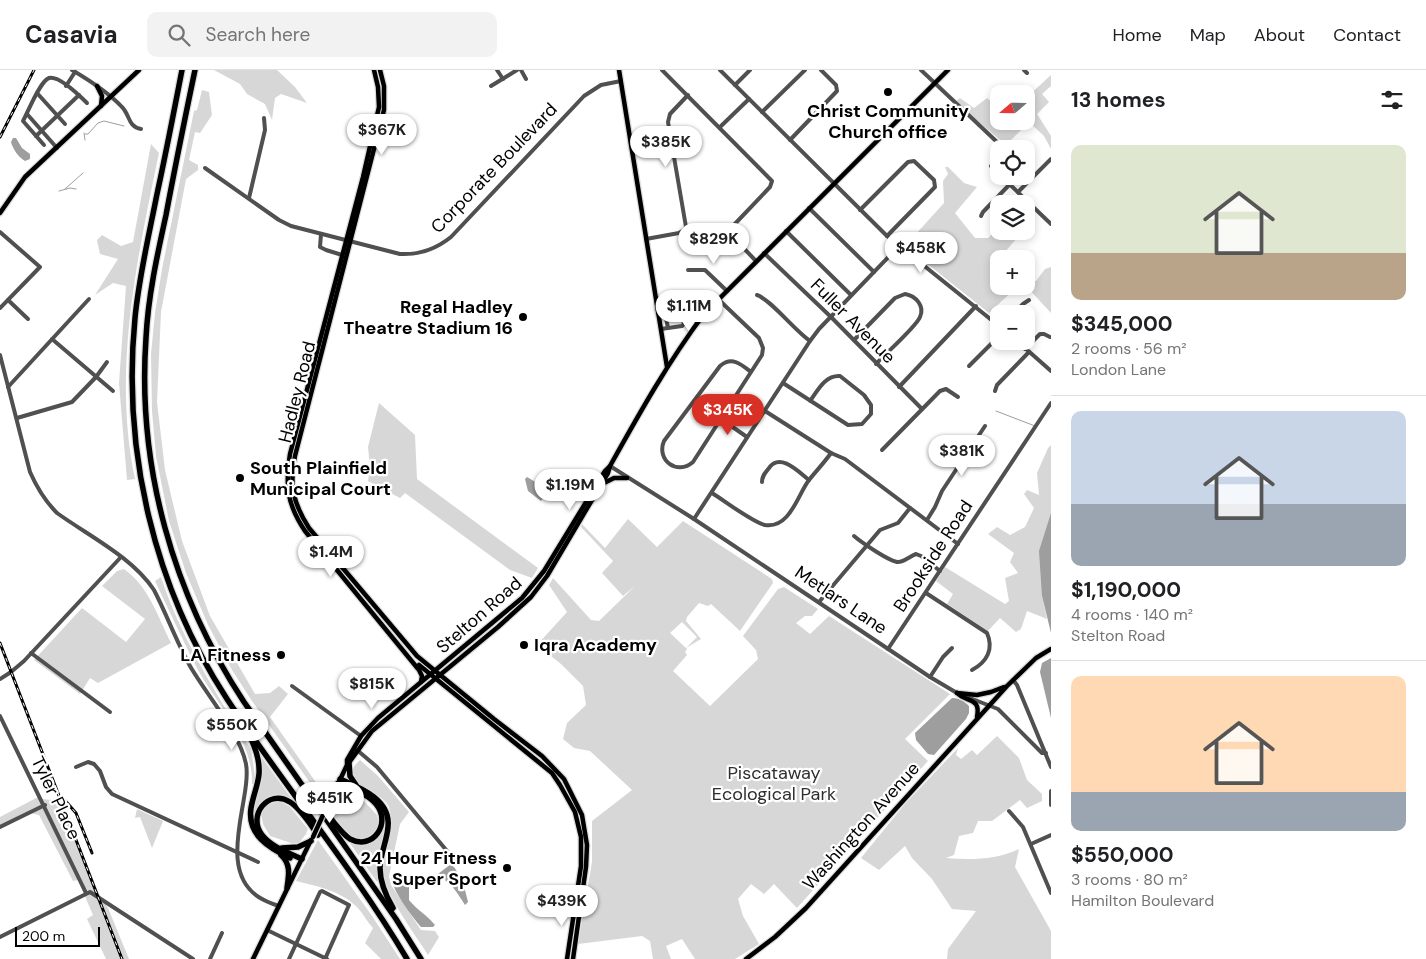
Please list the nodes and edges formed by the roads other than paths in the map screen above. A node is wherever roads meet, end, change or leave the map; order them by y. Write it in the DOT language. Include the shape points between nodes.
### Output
graph roads {
  1 [pos="139,70"];
  2 [pos="182,70"];
  3 [pos="195,70"];
  4 [pos="374,70"];
  5 [pos="380,70"];
  6 [pos="497,70"];
  7 [pos="519,70"];
  8 [pos="619,70"];
  9 [pos="662,70"];
  10 [pos="720,70"];
  11 [pos="750,70"];
  12 [pos="805,70"];
  13 [pos="821,70"];
  14 [pos="921,70"];
  15 [pos="948,70"];
  16 [pos="73,71"];
  17 [pos="503,79"];
  18 [pos="526,79"];
  19 [pos="621,81"];
  20 [pos="934,82"];
  21 [pos="735,85"];
  22 [pos="66,86"];
  23 [pos="97,86"];
  24 [pos="491,86"];
  25 [pos="38,93"];
  26 [pos="79,95"];
  27 [pos="688,95"];
  28 [pos="111,96"];
  29 [pos="749,99"];
  30 [pos="87,103"];
  31 [pos="101,106"];
  32 [pos="762,112"];
  33 [pos="27,114"];
  34 [pos="58,116"];
  35 [pos="264,118"];
  36 [pos="65,124"];
  37 [pos="720,127"];
  38 [pos="141,129"];
  39 [pos="42,131"];
  40 [pos="36,136"];
  41 [pos="790,140"];
  42 [pos="995,140"];
  43 [pos="44,145"];
  44 [pos="57,148"];
  45 [pos="1051,159"];
  46 [pos="205,168"];
  47 [pos="834,184"];
  48 [pos="1009,185"];
  49 [pos="1011,185"];
  50 [pos="1018,192"];
  51 [pos="249,198"];
  52 [pos="809,208"];
  53 [pos="860,210"];
  54 [pos="0,213"];
  55 [pos="981,216"];
  56 [pos="1051,224"];
  57 [pos="0,232"];
  58 [pos="786,232"];
  59 [pos="321,234"];
  60 [pos="887,236"];
  61 [pos="646,238"];
  62 [pos="348,241"];
  63 [pos="900,245"];
  64 [pos="764,253"];
  65 [pos="342,255"];
  66 [pos="756,260"];
  67 [pos="688,270"];
  68 [pos="874,272"];
  69 [pos="726,290"];
  70 [pos="757,295"];
  71 [pos="851,295"];
  72 [pos="662,298"];
  73 [pos="89,299"];
  74 [pos="656,299"];
  75 [pos="718,299"];
  76 [pos="8,300"];
  77 [pos="1028,300"];
  78 [pos="1022,305"];
  79 [pos="976,306"];
  80 [pos="0,308"];
  81 [pos="686,311"];
  82 [pos="682,315"];
  83 [pos="830,317"];
  84 [pos="665,318"];
  85 [pos="990,318"];
  86 [pos="28,319"];
  87 [pos="698,322"];
  88 [pos="668,328"];
  89 [pos="661,329"];
  90 [pos="1050,337"];
  91 [pos="52,339"];
  92 [pos="854,340"];
  93 [pos="1035,340"];
  94 [pos="810,341"];
  95 [pos="990,345"];
  96 [pos="664,348"];
  97 [pos="1027,350"];
  98 [pos="676,352"];
  99 [pos="0,355"];
  100 [pos="107,362"];
  101 [pos="876,364"];
  102 [pos="969,366"];
  103 [pos="667,367"];
  104 [pos="2,372"];
  105 [pos="751,372"];
  106 [pos="1051,372"];
  107 [pos="96,377"];
  108 [pos="783,383"];
  109 [pos="8,387"];
  110 [pos="898,387"];
  111 [pos="113,391"];
  112 [pos="995,391"];
  113 [pos="958,397"];
  114 [pos="810,402"];
  115 [pos="1051,403"];
  116 [pos="922,409"];
  117 [pos="765,411"];
  118 [pos="17,418"];
  119 [pos="721,419"];
  120 [pos="984,426"];
  121 [pos="747,437"];
  122 [pos="882,450"];
  123 [pos="831,453"];
  124 [pos="292,455"];
  125 [pos="610,466"];
  126 [pos="627,478"];
  127 [pos="809,480"];
  128 [pos="762,482"];
  129 [pos="601,486"];
  130 [pos="712,493"];
  131 [pos="910,508"];
  132 [pos="694,519"];
  133 [pos="927,520"];
  134 [pos="854,536"];
  135 [pos="958,544"];
  136 [pos="866,546"];
  137 [pos="121,558"];
  138 [pos="940,571"];
  139 [pos="926,593"];
  140 [pos="819,602"];
  141 [pos="952,648"];
  142 [pos="888,649"];
  143 [pos="1051,649"];
  144 [pos="31,653"];
  145 [pos="410,658"];
  146 [pos="972,670"];
  147 [pos="434,671"];
  148 [pos="429,675"];
  149 [pos="439,675"];
  150 [pos="930,676"];
  151 [pos="0,679"];
  152 [pos="435,679"];
  153 [pos="1013,680"];
  154 [pos="421,682"];
  155 [pos="292,686"];
  156 [pos="1007,686"];
  157 [pos="957,693"];
  158 [pos="990,704"];
  159 [pos="110,712"];
  160 [pos="0,716"];
  161 [pos="976,719"];
  162 [pos="246,727"];
  163 [pos="361,736"];
  164 [pos="357,750"];
  165 [pos="1046,753"];
  166 [pos="348,764"];
  167 [pos="76,767"];
  168 [pos="1051,767"];
  169 [pos="339,781"];
  170 [pos="358,787"];
  171 [pos="306,790"];
  172 [pos="1051,791"];
  173 [pos="361,793"];
  174 [pos="330,801"];
  175 [pos="45,805"];
  176 [pos="1051,805"];
  177 [pos="1009,811"];
  178 [pos="0,827"];
  179 [pos="1051,835"];
  180 [pos="312,839"];
  181 [pos="1031,844"];
  182 [pos="330,846"];
  183 [pos="279,850"];
  184 [pos="237,852"];
  185 [pos="301,861"];
  186 [pos="258,862"];
  187 [pos="457,863"];
  188 [pos="287,888"];
  189 [pos="86,893"];
  190 [pos="1051,893"];
  191 [pos="279,906"];
  192 [pos="396,919"];
  193 [pos="267,930"];
  194 [pos="222,934"];
  195 [pos="0,937"];
  196 [pos="296,944"];
  197 [pos="193,959"];
  198 [pos="210,959"];
  199 [pos="253,959"];
  200 [pos="289,959"];
  201 [pos="326,959"];
  202 [pos="407,959"];
  203 [pos="421,959"];
  204 [pos="567,959"];
  205 [pos="573,959"];
  206 [pos="746,959"];
  1 -- 28 [label="main road"];
  2 -- 162 [label="highway" via="138,290 132,353 135,434 146,503 166,577 203,658"];
  3 -- 171 [label="highway" via="149,308 144,378 150,459 171,550 200,624 233,686"];
  4 -- 62 [label="main road, Hadley Road" via="379,107"];
  5 -- 62 [label="main road, Hadley Road" via="384,110"];
  6 -- 17 [label="street"];
  7 -- 17 [label="street"];
  7 -- 18 [label="street"];
  8 -- 19 [label="main road"];
  9 -- 27 [label="street"];
  10 -- 21 [label="street"];
  11 -- 21 [label="street"];
  12 -- 32 [label="street"];
  13 -- 41 [label="street" via="836,85 837,91"];
  14 -- 20 [label="street"];
  15 -- 20 [label="main road, Stelton Road"];
  16 -- 22 [label="street"];
  16 -- 23 [label="street"];
  17 -- 24 [label="street"];
  19 -- 61 [label="main road"];
  19 -- 62 [label="street, Corporate Boulevard" via="601,85 584,96 443,244 400,254"];
  20 -- 42 [label="street"];
  20 -- 47 [label="main road, Stelton Road"];
  21 -- 29 [label="street"];
  22 -- 25 [label="street" via="55,78 49,78"];
  22 -- 26 [label="street"];
  23 -- 28 [label="street"];
  23 -- 31 [label="main road" via="102,97"];
  25 -- 33 [label="street"];
  25 -- 34 [label="street"];
  26 -- 30 [label="street"];
  26 -- 34 [label="street"];
  27 -- 37 [label="street"];
  27 -- 61 [label="street" via="670,114 668,122 686,227 678,233"];
  28 -- 31 [label="main road"];
  28 -- 38 [label="street" via="127,113 131,124"];
  29 -- 32 [label="street"];
  29 -- 37 [label="street"];
  31 -- 44 [label="main road"];
  32 -- 41 [label="street"];
  33 -- 39 [label="street"];
  33 -- 40 [label="street" via="23,121"];
  34 -- 36 [label="street"];
  34 -- 39 [label="street"];
  35 -- 51 [label="street" via="265,130"];
  37 -- 66 [label="street" via="772,181 730,230"];
  39 -- 40 [label="street"];
  39 -- 44 [label="street"];
  40 -- 43 [label="street"];
  41 -- 47 [label="street"];
  44 -- 54 [label="main road" via="25,177"];
  45 -- 50 [label="street"];
  46 -- 51 [label="street, Corporate Boulevard"];
  47 -- 52 [label="main road, Stelton Road"];
  47 -- 53 [label="street"];
  48 -- 55 [label="street"];
  49 -- 50 [label="street"];
  50 -- 56 [label="street"];
  51 -- 59 [label="street, Corporate Boulevard" via="291,226"];
  52 -- 58 [label="main road, Stelton Road"];
  52 -- 68 [label="street"];
  53 -- 60 [label="street"];
  53 -- 60 [label="street" via="908,162 919,164 934,180 935,187"];
  57 -- 76 [label="street" via="40,266"];
  58 -- 64 [label="main road, Stelton Road"];
  58 -- 71 [label="street"];
  59 -- 62 [label="street, Corporate Boulevard"];
  59 -- 65 [label="street" via="320,247"];
  60 -- 63 [label="street"];
  61 -- 74 [label="main road"];
  62 -- 65 [label="main road, Hadley Road"];
  62 -- 124 [label="main road, Hadley Road"];
  63 -- 68 [label="street"];
  63 -- 79 [label="street"];
  64 -- 66 [label="main road, Stelton Road"];
  64 -- 83 [label="street, Fuller Avenue"];
  65 -- 124 [label="main road, Hadley Road"];
  66 -- 69 [label="main road, Stelton Road"];
  67 -- 69 [label="street" via="705,270"];
  68 -- 71 [label="street"];
  69 -- 75 [label="main road, Stelton Road"];
  70 -- 94 [label="street"];
  71 -- 83 [label="street"];
  72 -- 74 [label="street"];
  72 -- 81 [label="street" via="685,298"];
  72 -- 84 [label="street"];
  73 -- 91 [label="street"];
  74 -- 89 [label="main road"];
  75 -- 87 [label="main road, Stelton Road"];
  75 -- 105 [label="street" via="762,345 762,355"];
  76 -- 80 [label="street"];
  76 -- 86 [label="street"];
  77 -- 78 [label="street"];
  79 -- 85 [label="street"];
  79 -- 110 [label="street"];
  81 -- 82 [label="street"];
  81 -- 87 [label="street"];
  82 -- 84 [label="street"];
  82 -- 88 [label="street" via="682,326"];
  83 -- 92 [label="street, Fuller Avenue"];
  83 -- 94 [label="street"];
  84 -- 88 [label="street"];
  87 -- 98 [label="main road, Stelton Road"];
  88 -- 89 [label="street"];
  89 -- 96 [label="main road"];
  90 -- 93 [label="street" via="1040,334"];
  91 -- 107 [label="street"];
  91 -- 109 [label="street"];
  92 -- 101 [label="street, Fuller Avenue"];
  92 -- 101 [label="street" via="895,298 906,294 916,298 921,308 920,319"];
  94 -- 108 [label="street"];
  95 -- 102 [label="street"];
  96 -- 98 [label="main road" via="671,353"];
  96 -- 103 [label="main road"];
  97 -- 106 [label="street"];
  97 -- 112 [label="street"];
  98 -- 103 [label="main road, Stelton Road"];
  99 -- 104 [label="street"];
  100 -- 107 [label="street"];
  101 -- 110 [label="street, Fuller Avenue"];
  103 -- 125 [label="main road, Stelton Road"];
  104 -- 109 [label="street"];
  105 -- 119 [label="street"];
  105 -- 119 [label="street" via="733,361 720,366 664,440 661,450 664,458 674,467 690,465"];
  107 -- 111 [label="street"];
  107 -- 118 [label="street" via="72,402"];
  108 -- 114 [label="street"];
  108 -- 117 [label="street"];
  109 -- 118 [label="street"];
  110 -- 116 [label="street, Fuller Avenue"];
  113 -- 116 [label="street" via="943,389"];
  114 -- 114 [label="street" via="852,426 865,422 871,411 869,401 835,375 827,379"];
  115 -- 135 [label="street, Brookside Road"];
  116 -- 122 [label="street"];
  117 -- 121 [label="street"];
  117 -- 123 [label="street"];
  118 -- 137 [label="street" via="30,472 48,504"];
  119 -- 121 [label="street"];
  120 -- 133 [label="street"];
  121 -- 130 [label="street"];
  123 -- 127 [label="street"];
  123 -- 131 [label="street" via="845,459"];
  124 -- 145 [label="main road, Hadley Road" via="287,489 297,518"];
  124 -- 147 [label="main road, Hadley Road" via="292,488 305,521 408,646"];
  125 -- 126 [label="street, Metlars Lane"];
  125 -- 129 [label="main road, Stelton Road"];
  125 -- 147 [label="main road, Stelton Road" via="528,592"];
  126 -- 129 [label="main road" via="607,480"];
  126 -- 132 [label="street, Metlars Lane"];
  127 -- 128 [label="street" via="789,464 778,462 771,465"];
  127 -- 130 [label="street" via="792,510 772,525 759,523"];
  129 -- 149 [label="main road, Stelton Road" via="531,597"];
  130 -- 132 [label="street"];
  131 -- 133 [label="street"];
  131 -- 136 [label="street" via="902,519 883,528"];
  132 -- 140 [label="street, Metlars Lane"];
  133 -- 135 [label="street"];
  134 -- 136 [label="street"];
  135 -- 138 [label="street, Brookside Road"];
  136 -- 138 [label="street" via="897,562 913,555 920,556"];
  136 -- 140 [label="street"];
  137 -- 144 [label="street"];
  137 -- 184 [label="street" via="141,573 154,590 190,666 235,736 245,758 247,780"];
  138 -- 139 [label="street, Brookside Road"];
  139 -- 142 [label="street, Brookside Road"];
  139 -- 146 [label="street" via="986,633 990,642 989,654"];
  140 -- 142 [label="street, Metlars Lane"];
  141 -- 150 [label="street"];
  142 -- 150 [label="street, Metlars Lane"];
  143 -- 153 [label="main road" via="1036,658"];
  144 -- 151 [label="street"];
  144 -- 159 [label="street"];
  145 -- 148 [label="main road, Hadley Road"];
  145 -- 154 [label="main road, Hadley Road" via="421,672"];
  147 -- 148 [label="main road, Stelton Road"];
  147 -- 149 [label="main road, Hadley Road"];
  148 -- 152 [label="main road, Hadley Road"];
  148 -- 154 [label="main road, Stelton Road"];
  149 -- 152 [label="main road, Stelton Road"];
  149 -- 205 [label="main road, Hadley Road" via="542,756 564,778 578,805 586,829 587,856"];
  150 -- 157 [label="street, Metlars Lane"];
  152 -- 164 [label="main road, Stelton Road" via="372,731"];
  152 -- 204 [label="main road, Hadley Road" via="552,773 569,800 578,825 582,851"];
  153 -- 156 [label="main road"];
  153 -- 165 [label="street"];
  154 -- 163 [label="main road, Stelton Road"];
  155 -- 163 [label="street"];
  156 -- 157 [label="main road" via="984,694"];
  156 -- 158 [label="main road"];
  157 -- 158 [label="street, Metlars Lane"];
  157 -- 161 [label="main road" via="977,705"];
  158 -- 161 [label="main road, Washington Avenue"];
  158 -- 165 [label="street" via="1042,753"];
  160 -- 175 [label="street, Tyler Place"];
  161 -- 206 [label="main road, Washington Avenue" via="806,908"];
  162 -- 182 [label="highway"];
  162 -- 183 [label="highway" via="256,750 258,765 258,781 251,808 253,827 262,842"];
  163 -- 166 [label="main road, Stelton Road" via="347,760"];
  164 -- 166 [label="main road, Stelton Road"];
  164 -- 187 [label="street" via="377,767"];
  165 -- 168 [label="street"];
  166 -- 169 [label="main road, Stelton Road"];
  166 -- 170 [label="highway" via="350,776"];
  167 -- 184 [label="street" via="88,762 94,764 112,794"];
  169 -- 170 [label="highway"];
  169 -- 173 [label="highway"];
  169 -- 174 [label="main road, Stelton Road"];
  170 -- 192 [label="highway" via="379,801 388,819 380,868 383,889"];
  171 -- 173 [label="highway" via="312,792 345,834 365,841 381,829 382,820 374,802"];
  171 -- 192 [label="highway"];
  172 -- 176 [label="street"];
  173 -- 174 [label="highway" via="345,792"];
  174 -- 180 [label="main road, Stelton Road, bridge"];
  175 -- 178 [label="street"];
  175 -- 189 [label="street, Tyler Place"];
  177 -- 181 [label="street" via="1023,827"];
  179 -- 181 [label="street"];
  180 -- 183 [label="highway" via="294,848"];
  180 -- 185 [label="main road, Stelton Road"];
  181 -- 190 [label="street"];
  182 -- 183 [label="highway" via="299,810 284,799 276,798 262,805 256,819 262,835"];
  182 -- 202 [label="highway"];
  183 -- 185 [label="highway"];
  183 -- 188 [label="highway" via="289,866"];
  184 -- 186 [label="street"];
  184 -- 191 [label="street" via="240,870 249,889"];
  185 -- 188 [label="main road, Stelton Road"];
  188 -- 191 [label="main road, Stelton Road"];
  189 -- 195 [label="street"];
  189 -- 197 [label="street" via="98,896"];
  191 -- 193 [label="main road, Stelton Road"];
  192 -- 203 [label="highway"];
  193 -- 196 [label="street"];
  193 -- 199 [label="main road, Stelton Road"];
  194 -- 198 [label="street"];
  196 -- 200 [label="street"];
  196 -- 201 [label="street"];
  196 -- 201 [label="street" via="320,892 346,902 349,905"];
}
